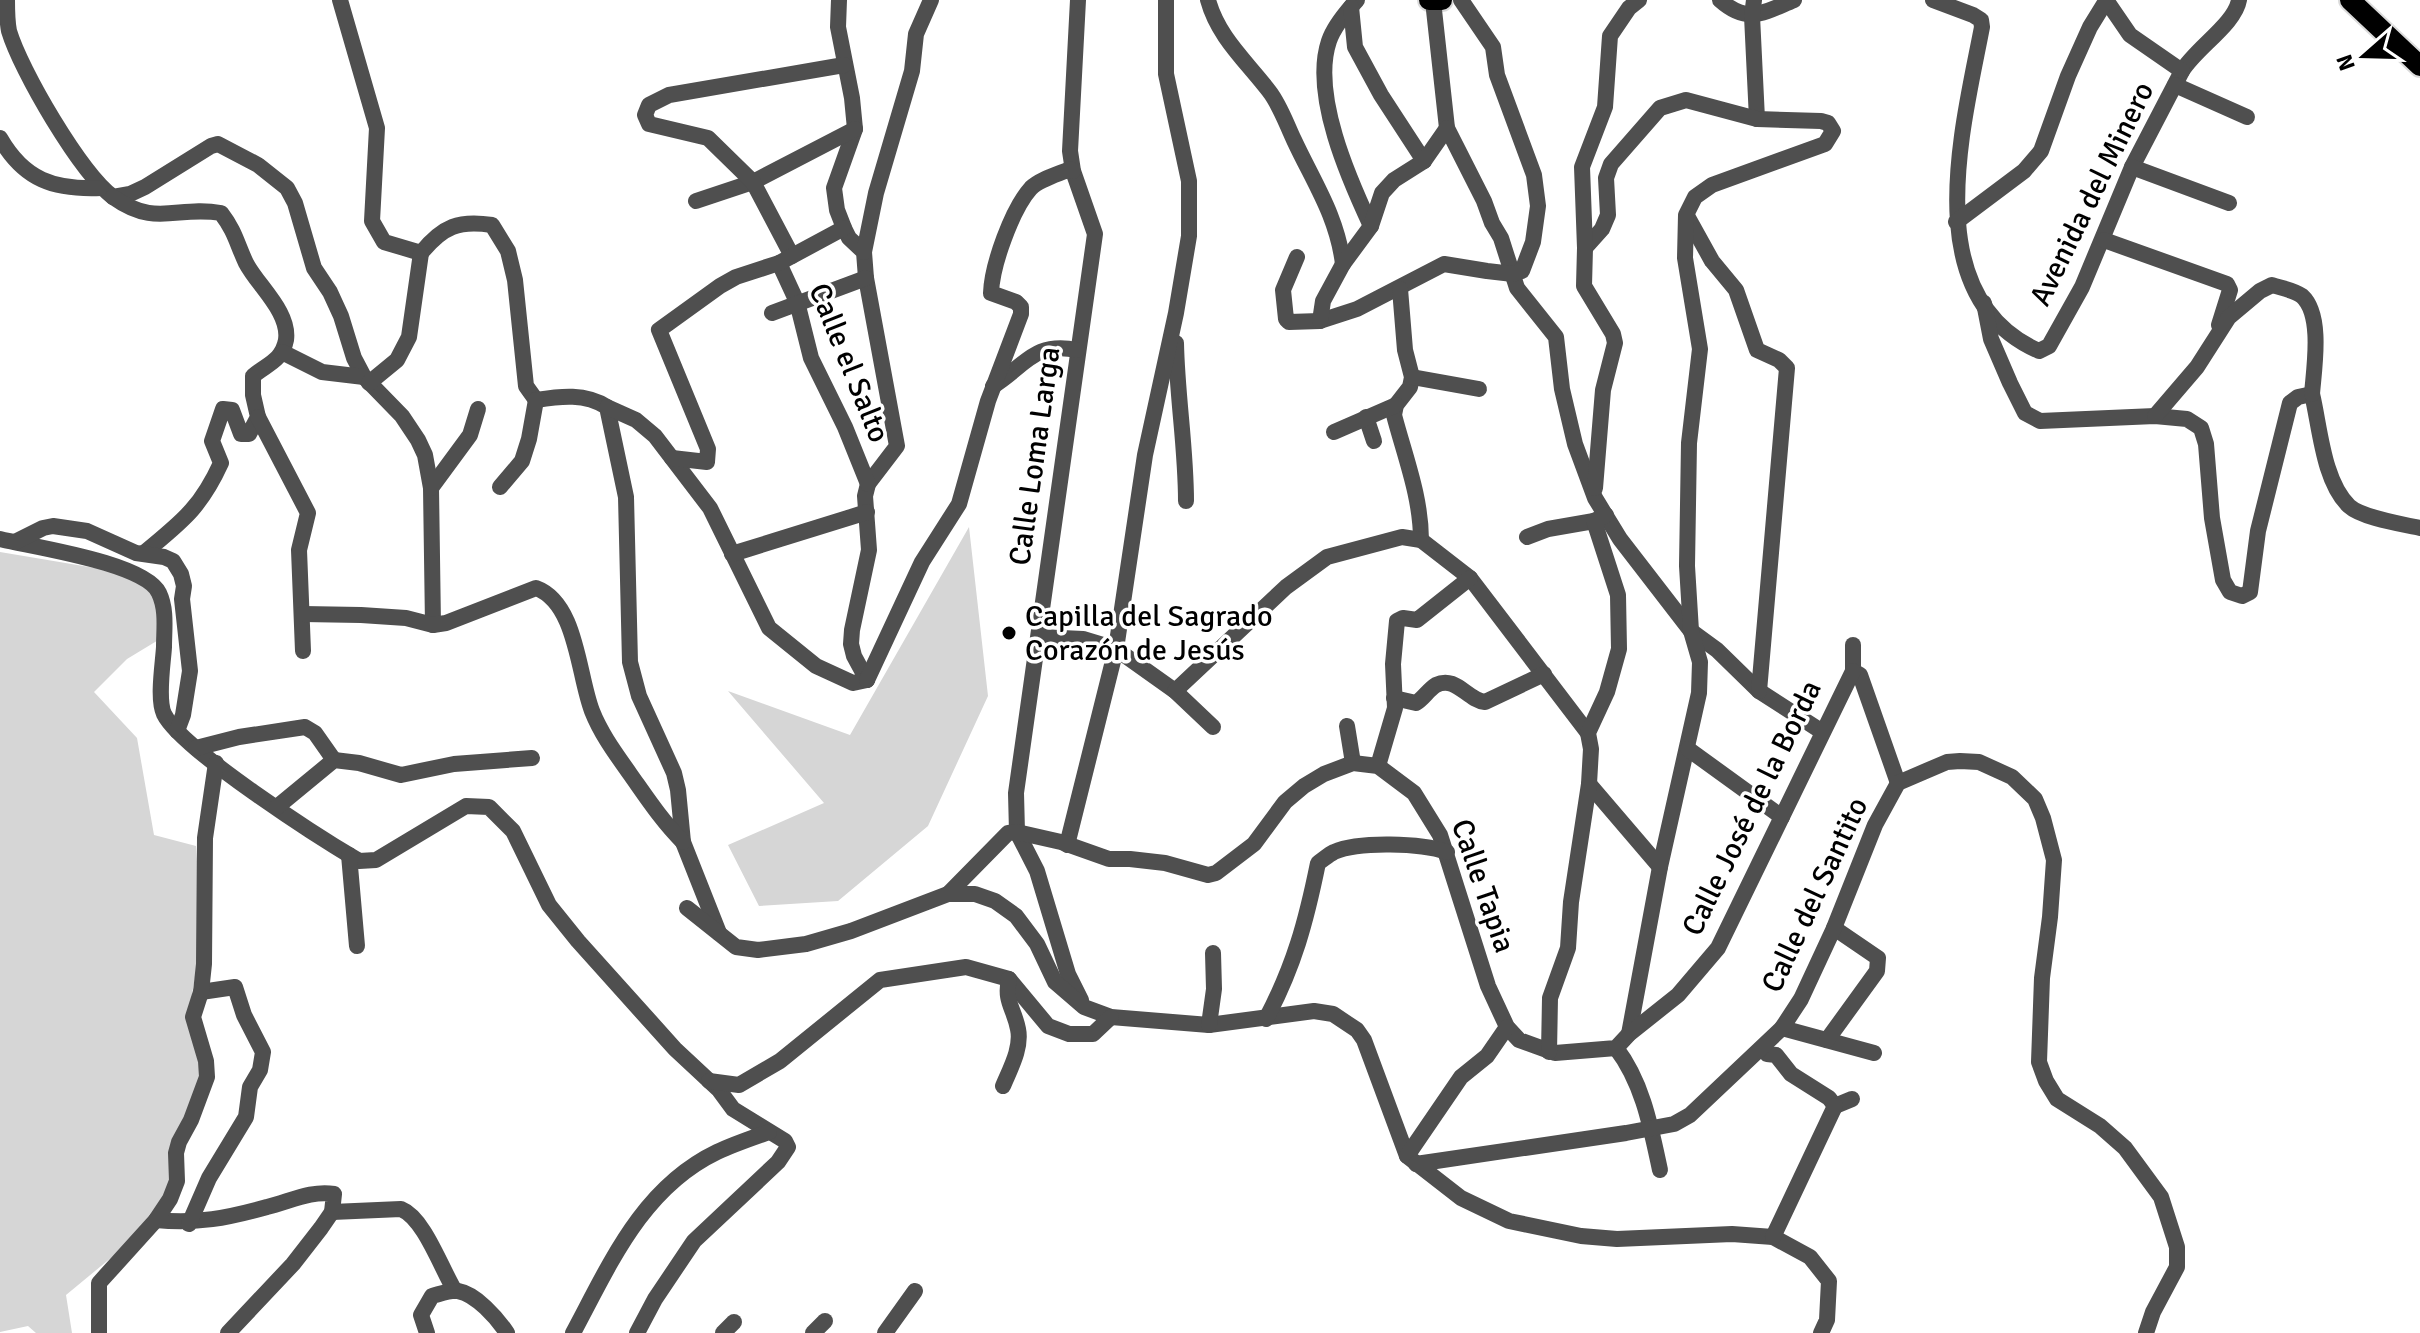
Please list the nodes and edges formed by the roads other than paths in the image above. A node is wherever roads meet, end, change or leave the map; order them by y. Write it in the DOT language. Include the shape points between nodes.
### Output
graph roads {
  1 [pos="7,0"];
  2 [pos="340,0"];
  3 [pos="839,0"];
  4 [pos="931,0"];
  5 [pos="1078,0"];
  6 [pos="1166,0"];
  7 [pos="1208,0"];
  8 [pos="1431,0"];
  9 [pos="1442,0"];
  10 [pos="1461,0"];
  11 [pos="1639,0"];
  12 [pos="1720,0"];
  13 [pos="1794,0"];
  14 [pos="1933,0"];
  15 [pos="2239,0"];
  16 [pos="2350,0"];
  17 [pos="2106,1"];
  18 [pos="1354,3"];
  19 [pos="1753,8"];
  20 [pos="0,14"];
  21 [pos="9,30"];
  22 [pos="844,65"];
  23 [pos="2420,66"];
  24 [pos="2179,78"];
  25 [pos="2247,117"];
  26 [pos="1757,119"];
  27 [pos="1447,128"];
  28 [pos="855,129"];
  29 [pos="0,138"];
  30 [pos="1424,161"];
  31 [pos="2132,167"];
  32 [pos="1073,171"];
  33 [pos="753,182"];
  34 [pos="107,193"];
  35 [pos="696,201"];
  36 [pos="2229,203"];
  37 [pos="1686,215"];
  38 [pos="1956,222"];
  39 [pos="1371,226"];
  40 [pos="844,228"];
  41 [pos="2104,240"];
  42 [pos="1585,248"];
  43 [pos="864,252"];
  44 [pos="421,253"];
  45 [pos="1297,257"];
  46 [pos="785,259"];
  47 [pos="1343,264"];
  48 [pos="1513,274"];
  49 [pos="866,278"];
  50 [pos="1400,289"];
  51 [pos="797,302"];
  52 [pos="1984,303"];
  53 [pos="772,313"];
  54 [pos="1176,313"];
  55 [pos="1320,321"];
  56 [pos="2215,336"];
  57 [pos="1077,350"];
  58 [pos="282,352"];
  59 [pos="1412,377"];
  60 [pos="366,380"];
  61 [pos="993,386"];
  62 [pos="1479,389"];
  63 [pos="2312,394"];
  64 [pos="536,400"];
  65 [pos="1396,405"];
  66 [pos="607,407"];
  67 [pos="478,409"];
  68 [pos="2155,416"];
  69 [pos="258,417"];
  70 [pos="1366,417"];
  71 [pos="1334,432"];
  72 [pos="1374,441"];
  73 [pos="672,458"];
  74 [pos="868,484"];
  75 [pos="500,487"];
  76 [pos="431,488"];
  77 [pos="1595,498"];
  78 [pos="1186,501"];
  79 [pos="867,512"];
  80 [pos="1600,518"];
  81 [pos="2420,528"];
  82 [pos="1527,537"];
  83 [pos="1421,540"];
  84 [pos="7,541"];
  85 [pos="144,553"];
  86 [pos="732,554"];
  87 [pos="1470,578"];
  88 [pos="303,614"];
  89 [pos="433,625"];
  90 [pos="1691,631"];
  91 [pos="1040,637"];
  92 [pos="1853,645"];
  93 [pos="1116,649"];
  94 [pos="303,651"];
  95 [pos="1853,671"];
  96 [pos="1544,674"];
  97 [pos="867,680"];
  98 [pos="1175,691"];
  99 [pos="1759,691"];
  100 [pos="1394,698"];
  101 [pos="1347,726"];
  102 [pos="1213,727"];
  103 [pos="177,731"];
  104 [pos="1821,731"];
  105 [pos="1588,733"];
  106 [pos="196,748"];
  107 [pos="1688,749"];
  108 [pos="532,758"];
  109 [pos="334,760"];
  110 [pos="216,763"];
  111 [pos="1353,763"];
  112 [pos="1378,766"];
  113 [pos="1898,783"];
  114 [pos="1589,784"];
  115 [pos="277,807"];
  116 [pos="1782,817"];
  117 [pos="1017,832"];
  118 [pos="683,842"];
  119 [pos="1067,845"];
  120 [pos="1447,852"];
  121 [pos="349,855"];
  122 [pos="1660,867"];
  123 [pos="948,894"];
  124 [pos="687,908"];
  125 [pos="1834,928"];
  126 [pos="719,934"];
  127 [pos="357,946"];
  128 [pos="1213,953"];
  129 [pos="1009,979"];
  130 [pos="201,992"];
  131 [pos="1084,1007"];
  132 [pos="1111,1017"];
  133 [pos="1266,1019"];
  134 [pos="1209,1025"];
  135 [pos="1507,1027"];
  136 [pos="1782,1028"];
  137 [pos="1629,1034"];
  138 [pos="1827,1040"];
  139 [pos="1616,1048"];
  140 [pos="1763,1048"];
  141 [pos="1549,1052"];
  142 [pos="1874,1053"];
  143 [pos="706,1080"];
  144 [pos="1003,1086"];
  145 [pos="1852,1099"];
  146 [pos="1835,1106"];
  147 [pos="1651,1129"];
  148 [pos="769,1132"];
  149 [pos="1412,1160"];
  150 [pos="1660,1170"];
  151 [pos="332,1212"];
  152 [pos="156,1220"];
  153 [pos="189,1224"];
  154 [pos="1773,1237"];
  155 [pos="455,1291"];
  156 [pos="915,1291"];
  157 [pos="99,1333"];
  158 [pos="228,1333"];
  159 [pos="427,1333"];
  160 [pos="507,1333"];
  161 [pos="573,1333"];
  162 [pos="637,1333"];
  163 [pos="885,1333"];
  164 [pos="1821,1333"];
  165 [pos="2146,1333"];
  1 -- 21 [label="street"];
  2 -- 44 [label="street" via="377,128 372,221 384,242"];
  3 -- 22 [label="street"];
  4 -- 43 [label="street" via="916,34 912,71"];
  5 -- 32 [label="street, Calle Loma Larga"];
  6 -- 54 [label="street" via="1166,74 1189,181 1189,236"];
  7 -- 47 [label="street" via="1224,36 1281,109 1332,214"];
  8 -- 9 [label="main road"];
  8 -- 27 [label="street"];
  10 -- 48 [label="street" via="1493,47 1497,75 1534,175 1538,206 1533,242 1522,271"];
  11 -- 42 [label="street" via="1616,25 1607,49 1608,94 1582,167"];
  12 -- 19 [label="street" via="1736,12"];
  13 -- 19 [label="street"];
  14 -- 38 [label="street, Avenida del Minero" via="1973,15 1982,27 1969,91"];
  15 -- 24 [label="street, Avenida del Minero" via="2235,12 2189,59"];
  16 -- 23 [label="main road"];
  17 -- 24 [label="street" via="2130,35"];
  17 -- 38 [label="street" via="2068,76 2041,151 2024,171"];
  18 -- 30 [label="street" via="1355,47"];
  18 -- 39 [label="street" via="1327,44 1325,80 1345,171"];
  19 -- 26 [label="street"];
  20 -- 21 [label="street"];
  21 -- 34 [label="street" via="69,145"];
  22 -- 28 [label="street"];
  22 -- 33 [label="street, Calle el Salto" via="669,95 649,105 649,124 708,138"];
  24 -- 25 [label="street"];
  24 -- 31 [label="street, Avenida del Minero"];
  26 -- 37 [label="street" via="1821,121 1833,131 1825,144 1712,185 1695,197"];
  26 -- 42 [label="street" via="1686,100 1660,108 1611,164 1606,178 1608,215"];
  27 -- 30 [label="street"];
  27 -- 48 [label="street"];
  28 -- 33 [label="street"];
  28 -- 40 [label="street" via="834,188"];
  29 -- 34 [label="street" via="26,173"];
  30 -- 39 [label="street" via="1382,193"];
  31 -- 36 [label="street"];
  31 -- 41 [label="street, Avenida del Minero"];
  32 -- 57 [label="street, Calle Loma Larga" via="1095,234"];
  32 -- 61 [label="street" via="1032,186 1014,213 991,293 1016,302 1021,314"];
  33 -- 35 [label="street"];
  33 -- 46 [label="street, Calle el Salto"];
  34 -- 58 [label="street" via="148,215 221,213 285,325"];
  34 -- 60 [label="street" via="130,194 218,144 258,165 287,188 295,203 314,268 341,316"];
  37 -- 90 [label="street" via="1685,258 1700,349 1689,443"];
  37 -- 99 [label="street" via="1736,290 1757,350 1787,368"];
  38 -- 52 [label="street, Avenida del Minero" via="1962,259"];
  39 -- 47 [label="street"];
  40 -- 43 [label="street"];
  40 -- 46 [label="street"];
  41 -- 52 [label="street, Avenida del Minero" via="2049,346 2039,351 2028,346"];
  41 -- 56 [label="street" via="2227,284 2230,290"];
  42 -- 77 [label="street" via="1584,286 1615,343 1603,390"];
  43 -- 49 [label="street"];
  44 -- 60 [label="street" via="409,337 397,360"];
  44 -- 64 [label="street" via="436,234 467,222 492,225 512,266 526,386"];
  45 -- 55 [label="street" via="1283,290 1286,319"];
  46 -- 51 [label="street, Calle el Salto"];
  46 -- 73 [label="street" via="720,286 659,330 708,449 707,462"];
  47 -- 55 [label="street" via="1323,301"];
  48 -- 50 [label="street" via="1444,264"];
  48 -- 77 [label="street" via="1517,288 1556,337 1575,444"];
  49 -- 51 [label="street"];
  49 -- 74 [label="street" via="897,446"];
  50 -- 55 [label="street"];
  50 -- 59 [label="street"];
  51 -- 53 [label="street"];
  51 -- 74 [label="street, Calle el Salto" via="811,358"];
  52 -- 68 [label="street" via="1991,339 2025,413 2040,421"];
  54 -- 78 [label="street"];
  54 -- 93 [label="street" via="1145,455"];
  56 -- 63 [label="street" via="2229,317 2272,285 2300,294 2311,308 2315,330"];
  56 -- 68 [label="street" via="2197,367"];
  57 -- 61 [label="street" via="1044,349"];
  57 -- 91 [label="street, Calle Loma Larga"];
  58 -- 60 [label="street" via="322,372"];
  58 -- 69 [label="street" via="253,376"];
  59 -- 62 [label="street"];
  59 -- 65 [label="street"];
  60 -- 76 [label="street" via="418,440"];
  61 -- 97 [label="street" via="959,504 922,562"];
  63 -- 68 [label="street" via="2290,403 2258,531 2250,592 2242,596 2230,592 2223,580 2201,428 2187,419"];
  63 -- 81 [label="street" via="2321,443 2349,506"];
  64 -- 66 [label="street" via="594,399"];
  64 -- 75 [label="street" via="522,461"];
  65 -- 70 [label="street"];
  65 -- 83 [label="street" via="1394,415 1421,514"];
  66 -- 73 [label="street" via="636,420"];
  66 -- 118 [label="street" via="626,497 630,662 639,696 674,773"];
  67 -- 76 [label="street" via="470,435"];
  69 -- 85 [label="street" via="245,436 232,410 223,409 212,441 221,463 213,479 192,513"];
  69 -- 88 [label="street" via="308,513 299,550"];
  70 -- 71 [label="street"];
  70 -- 72 [label="street"];
  73 -- 86 [label="street" via="710,508"];
  74 -- 79 [label="street"];
  76 -- 89 [label="street"];
  77 -- 80 [label="street"];
  79 -- 86 [label="street"];
  79 -- 97 [label="street" via="869,550 851,644"];
  80 -- 82 [label="street"];
  80 -- 90 [label="street"];
  80 -- 105 [label="street" via="1618,595 1619,649"];
  83 -- 87 [label="street"];
  83 -- 98 [label="street" via="1402,537 1327,557 1286,587"];
  84 -- 85 [label="street" via="53,526 87,531"];
  84 -- 103 [label="street" via="110,563 147,579 158,590 165,610 162,708"];
  85 -- 103 [label="street" via="173,561 184,586 190,671"];
  86 -- 97 [label="street" via="769,628 816,666 853,683"];
  87 -- 96 [label="street"];
  87 -- 100 [label="street" via="1417,620 1397,621"];
  88 -- 89 [label="street" via="406,618"];
  88 -- 94 [label="street"];
  89 -- 118 [label="street" via="536,588 550,593 572,637 592,711 611,748"];
  90 -- 99 [label="street"];
  90 -- 107 [label="street" via="1700,662"];
  91 -- 93 [label="street" via="1083,639"];
  91 -- 117 [label="street, Calle Loma Larga" via="1016,793"];
  92 -- 95 [label="street"];
  93 -- 98 [label="street"];
  93 -- 119 [label="street"];
  95 -- 104 [label="street, Calle José de la Borda"];
  95 -- 113 [label="street" via="1860,675"];
  96 -- 100 [label="street" via="1485,702 1451,683 1432,687 1416,703"];
  96 -- 105 [label="street"];
  98 -- 102 [label="street"];
  99 -- 104 [label="street"];
  100 -- 112 [label="street"];
  101 -- 111 [label="street"];
  103 -- 106 [label="street"];
  104 -- 116 [label="street, Calle José de la Borda"];
  105 -- 114 [label="street"];
  106 -- 109 [label="street" via="305,727"];
  106 -- 110 [label="street"];
  107 -- 116 [label="street"];
  107 -- 122 [label="street"];
  108 -- 109 [label="street" via="454,764 401,775"];
  109 -- 115 [label="street"];
  110 -- 115 [label="street"];
  110 -- 130 [label="street" via="205,838"];
  111 -- 112 [label="street"];
  111 -- 119 [label="street" via="1304,786 1254,844 1216,873 1109,859"];
  112 -- 120 [label="street, Calle Tapia" via="1414,793"];
  113 -- 125 [label="street, Calle del Santito" via="1875,825"];
  113 -- 165 [label="street, Calle del Santito" via="1947,762 1979,762 2012,777 2035,799 2054,860 2039,1062 2057,1099 2125,1148 2161,1197 2177,1247 2177,1267"];
  114 -- 122 [label="street"];
  114 -- 141 [label="street" via="1568,948 1550,998"];
  115 -- 121 [label="street"];
  116 -- 137 [label="street, Calle José de la Borda" via="1718,948 1678,995"];
  117 -- 119 [label="street"];
  117 -- 123 [label="street" via="1008,833"];
  117 -- 131 [label="street, Calle Loma Larga" via="1037,871 1068,974"];
  118 -- 126 [label="street"];
  120 -- 133 [label="street" via="1364,846 1334,852 1318,863 1296,953"];
  120 -- 135 [label="street, Calle Tapia" via="1488,986"];
  121 -- 127 [label="street"];
  121 -- 143 [label="street" via="359,861 376,860 466,806 489,807 513,831 558,917"];
  122 -- 137 [label="street"];
  123 -- 126 [label="street" via="806,944 758,950 736,947"];
  123 -- 131 [label="street" via="975,894 1016,916 1055,982"];
  124 -- 126 [label="street"];
  125 -- 136 [label="street, Calle del Santito"];
  125 -- 138 [label="street" via="1878,958 1879,964"];
  128 -- 134 [label="street"];
  129 -- 132 [label="street" via="1048,1026 1069,1034 1093,1034"];
  129 -- 143 [label="street" via="966,967 880,980 780,1061 739,1085"];
  129 -- 144 [label="street" via="1006,995 1019,1032"];
  130 -- 152 [label="street" via="193,1017 207,1077 179,1142 177,1181"];
  130 -- 153 [label="street" via="235,987 263,1052 246,1117"];
  131 -- 132 [label="street"];
  132 -- 134 [label="street"];
  133 -- 134 [label="street"];
  133 -- 149 [label="street" via="1324,1012 1357,1030"];
  135 -- 141 [label="street" via="1519,1040"];
  135 -- 149 [label="street" via="1487,1056 1461,1077"];
  136 -- 138 [label="street"];
  136 -- 140 [label="street, Calle del Santito"];
  137 -- 139 [label="street"];
  138 -- 142 [label="street"];
  139 -- 141 [label="street"];
  139 -- 147 [label="street" via="1646,1107"];
  140 -- 146 [label="street"];
  140 -- 147 [label="street, Calle del Santito" via="1690,1115"];
  143 -- 148 [label="street" via="733,1109"];
  145 -- 146 [label="street"];
  146 -- 154 [label="street"];
  147 -- 149 [label="street, Calle del Santito" via="1523,1150"];
  147 -- 150 [label="street"];
  148 -- 161 [label="street" via="704,1159 644,1209 602,1274"];
  148 -- 162 [label="street" via="788,1147 694,1241"];
  149 -- 154 [label="street" via="1461,1198 1509,1221 1617,1239"];
  151 -- 153 [label="street" via="334,1194 320,1192"];
  151 -- 155 [label="street" via="410,1212"];
  151 -- 158 [label="street" via="293,1264"];
  152 -- 153 [label="street"];
  152 -- 157 [label="street" via="99,1283"];
  154 -- 164 [label="street" via="1810,1257 1829,1281"];
  155 -- 159 [label="street" via="432,1296 421,1315"];
  155 -- 160 [label="street" via="483,1306"];
  156 -- 163 [label="street"];
}
